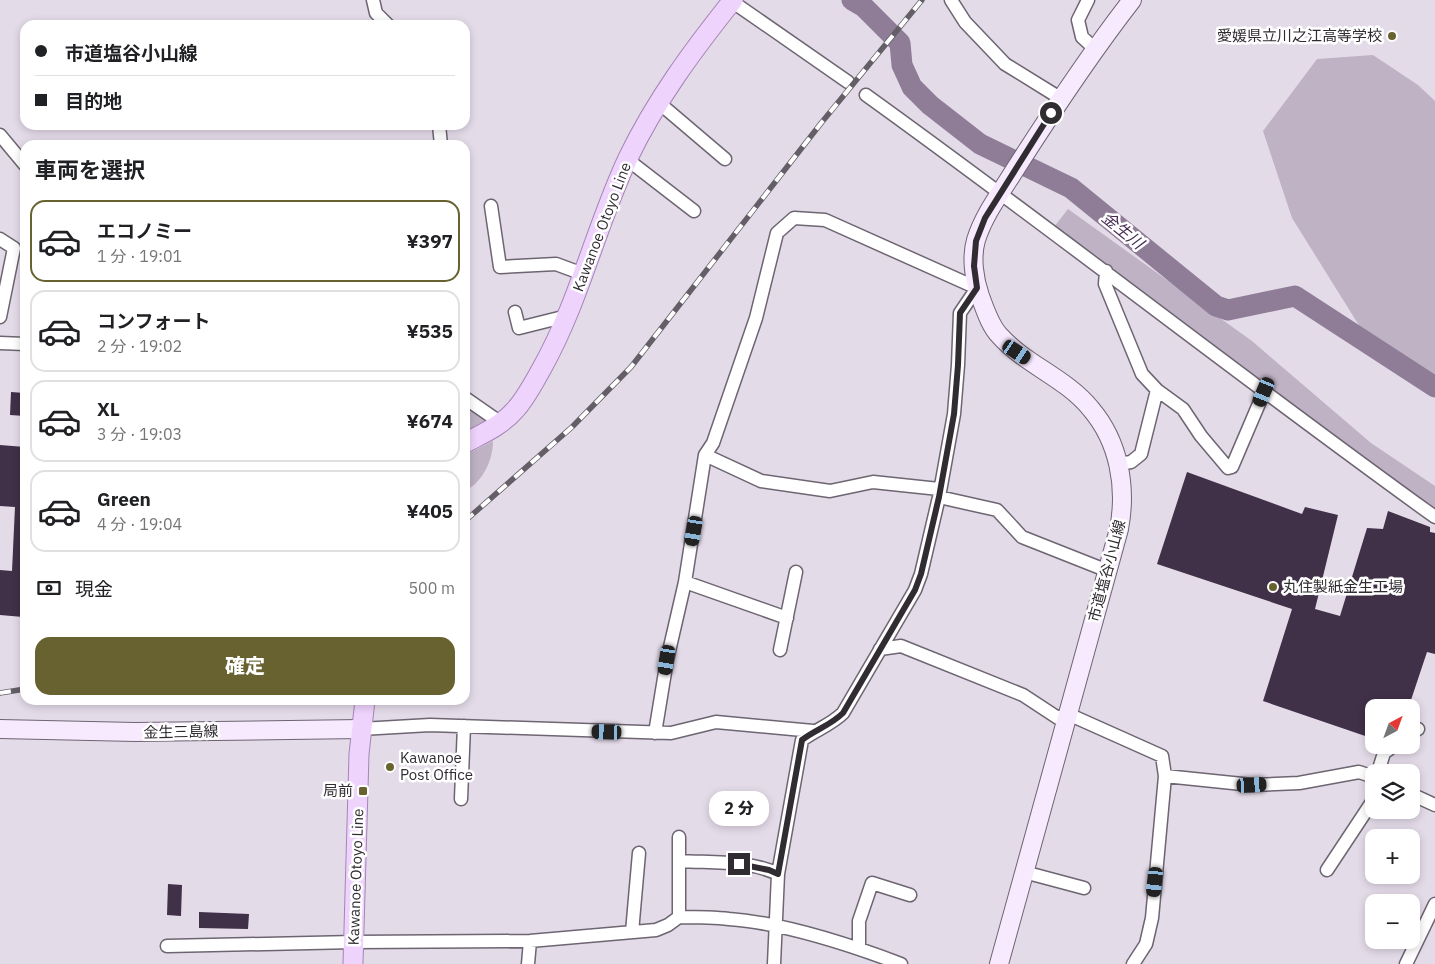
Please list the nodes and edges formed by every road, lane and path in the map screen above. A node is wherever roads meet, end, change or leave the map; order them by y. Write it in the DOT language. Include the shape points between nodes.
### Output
graph roads {
  1 [pos="372,0"];
  2 [pos="732,0"];
  3 [pos="951,0"];
  4 [pos="1088,0"];
  5 [pos="1132,0"];
  6 [pos="383,20"];
  7 [pos="1095,49"];
  8 [pos="848,82"];
  9 [pos="866,95"];
  10 [pos="1060,98"];
  11 [pos="658,102"];
  12 [pos="0,135"];
  13 [pos="20,159"];
  14 [pos="725,159"];
  15 [pos="628,160"];
  16 [pos="1003,190"];
  17 [pos="491,206"];
  18 [pos="694,211"];
  19 [pos="0,239"];
  20 [pos="19,245"];
  21 [pos="1106,271"];
  22 [pos="583,274"];
  23 [pos="977,288"];
  24 [pos="515,312"];
  25 [pos="567,316"];
  26 [pos="0,317"];
  27 [pos="0,343"];
  28 [pos="20,344"];
  29 [pos="1157,390"];
  30 [pos="1264,392"];
  31 [pos="470,401"];
  32 [pos="501,423"];
  33 [pos="470,440"];
  34 [pos="705,455"];
  35 [pos="1118,464"];
  36 [pos="939,493"];
  37 [pos="1435,518"];
  38 [pos="1108,571"];
  39 [pos="796,572"];
  40 [pos="685,582"];
  41 [pos="787,618"];
  42 [pos="880,649"];
  43 [pos="780,650"];
  44 [pos="364,705"];
  45 [pos="1068,714"];
  46 [pos="464,726"];
  47 [pos="362,729"];
  48 [pos="0,730"];
  49 [pos="813,732"];
  50 [pos="655,733"];
  51 [pos="1365,774"];
  52 [pos="1165,776"];
  53 [pos="1420,798"];
  54 [pos="460,799"];
  55 [pos="1435,806"];
  56 [pos="1365,812"];
  57 [pos="679,838"];
  58 [pos="639,852"];
  59 [pos="680,861"];
  60 [pos="1327,870"];
  61 [pos="1024,872"];
  62 [pos="778,874"];
  63 [pos="1084,888"];
  64 [pos="910,895"];
  65 [pos="1435,904"];
  66 [pos="678,917"];
  67 [pos="775,926"];
  68 [pos="632,932"];
  69 [pos="354,942"];
  70 [pos="530,942"];
  71 [pos="167,946"];
  72 [pos="859,948"];
  73 [pos="353,964"];
  74 [pos="528,964"];
  75 [pos="774,964"];
  76 [pos="901,964"];
  77 [pos="999,964"];
  78 [pos="1133,964"];
  79 [pos="1406,964"];
  1 -- 6 [label="street" via="376,13"];
  2 -- 8 [label="street"];
  2 -- 11 [label="main road, Kawanoe Otoyo Line"];
  3 -- 10 [label="street" via="964,22 1005,64"];
  4 -- 7 [label="street" via="1078,20 1082,37"];
  5 -- 7 [label="street, 市道塩谷小山線"];
  7 -- 10 [label="street, 市道塩谷小山線"];
  9 -- 16 [label="street"];
  10 -- 16 [label="street, 市道塩谷小山線"];
  11 -- 14 [label="street"];
  11 -- 15 [label="main road, Kawanoe Otoyo Line"];
  12 -- 13 [label="street"];
  15 -- 18 [label="street"];
  15 -- 22 [label="main road, Kawanoe Otoyo Line"];
  16 -- 21 [label="street"];
  16 -- 23 [label="street, 市道塩谷小山線" via="985,218 976,241 974,266"];
  17 -- 22 [label="street" via="500,267 556,264"];
  19 -- 20 [label="street"];
  20 -- 26 [label="street"];
  21 -- 29 [label="street" via="1105,284 1142,374"];
  21 -- 30 [label="street"];
  22 -- 25 [label="main road, Kawanoe Otoyo Line"];
  23 -- 34 [label="street" via="825,220 794,218 777,233 756,318 713,443"];
  23 -- 35 [label="street, 市道塩谷小山線" via="998,335 1091,408 1114,447"];
  23 -- 36 [label="street" via="960,313 954,414"];
  24 -- 25 [label="street" via="518,328"];
  25 -- 32 [label="main road, Kawanoe Otoyo Line" via="528,392 516,410"];
  27 -- 28 [label="street"];
  29 -- 30 [label="street" via="1183,409 1228,468 1232,467"];
  29 -- 35 [label="street" via="1141,454 1131,462"];
  30 -- 37 [label="street"];
  31 -- 32 [label="street"];
  32 -- 33 [label="main road, Kawanoe Otoyo Line"];
  34 -- 36 [label="street" via="762,481 830,491 873,482"];
  34 -- 40 [label="street"];
  35 -- 38 [label="street, 市道塩谷小山線" via="1123,510"];
  36 -- 38 [label="street" via="997,510 1022,537"];
  36 -- 42 [label="street" via="918,582"];
  38 -- 45 [label="street, 市道塩谷小山線"];
  39 -- 41 [label="street"];
  40 -- 41 [label="street"];
  40 -- 50 [label="street"];
  41 -- 43 [label="street"];
  42 -- 45 [label="street" via="901,646 1024,695 1058,718"];
  42 -- 49 [label="street" via="843,713 834,722"];
  44 -- 47 [label="main road, Kawanoe Otoyo Line"];
  45 -- 52 [label="street" via="1162,756"];
  45 -- 61 [label="street, 市道塩谷小山線"];
  46 -- 47 [label="street"];
  46 -- 50 [label="street"];
  46 -- 54 [label="street"];
  47 -- 48 [label="street, 金生三島線"];
  47 -- 69 [label="main road, Kawanoe Otoyo Line"];
  49 -- 50 [label="street" via="716,722 671,733"];
  49 -- 62 [label="street" via="802,740"];
  51 -- 52 [label="street" via="1359,772 1299,783 1252,785"];
  52 -- 78 [label="street" via="1152,918 1146,944"];
  53 -- 55 [label="street"];
  56 -- 60 [label="street"];
  57 -- 59 [label="street"];
  58 -- 68 [label="street"];
  59 -- 62 [label="street" via="739,864"];
  59 -- 66 [label="street"];
  61 -- 63 [label="street"];
  61 -- 77 [label="street, 市道塩谷小山線"];
  62 -- 67 [label="street"];
  64 -- 72 [label="street" via="872,883 859,921"];
  65 -- 79 [label="street"];
  66 -- 67 [label="street" via="730,918"];
  66 -- 68 [label="street" via="656,930"];
  67 -- 72 [label="street"];
  67 -- 75 [label="street"];
  68 -- 70 [label="street"];
  69 -- 70 [label="street"];
  69 -- 71 [label="street"];
  69 -- 73 [label="main road, Kawanoe Otoyo Line"];
  70 -- 74 [label="street"];
  72 -- 76 [label="street"];
}
